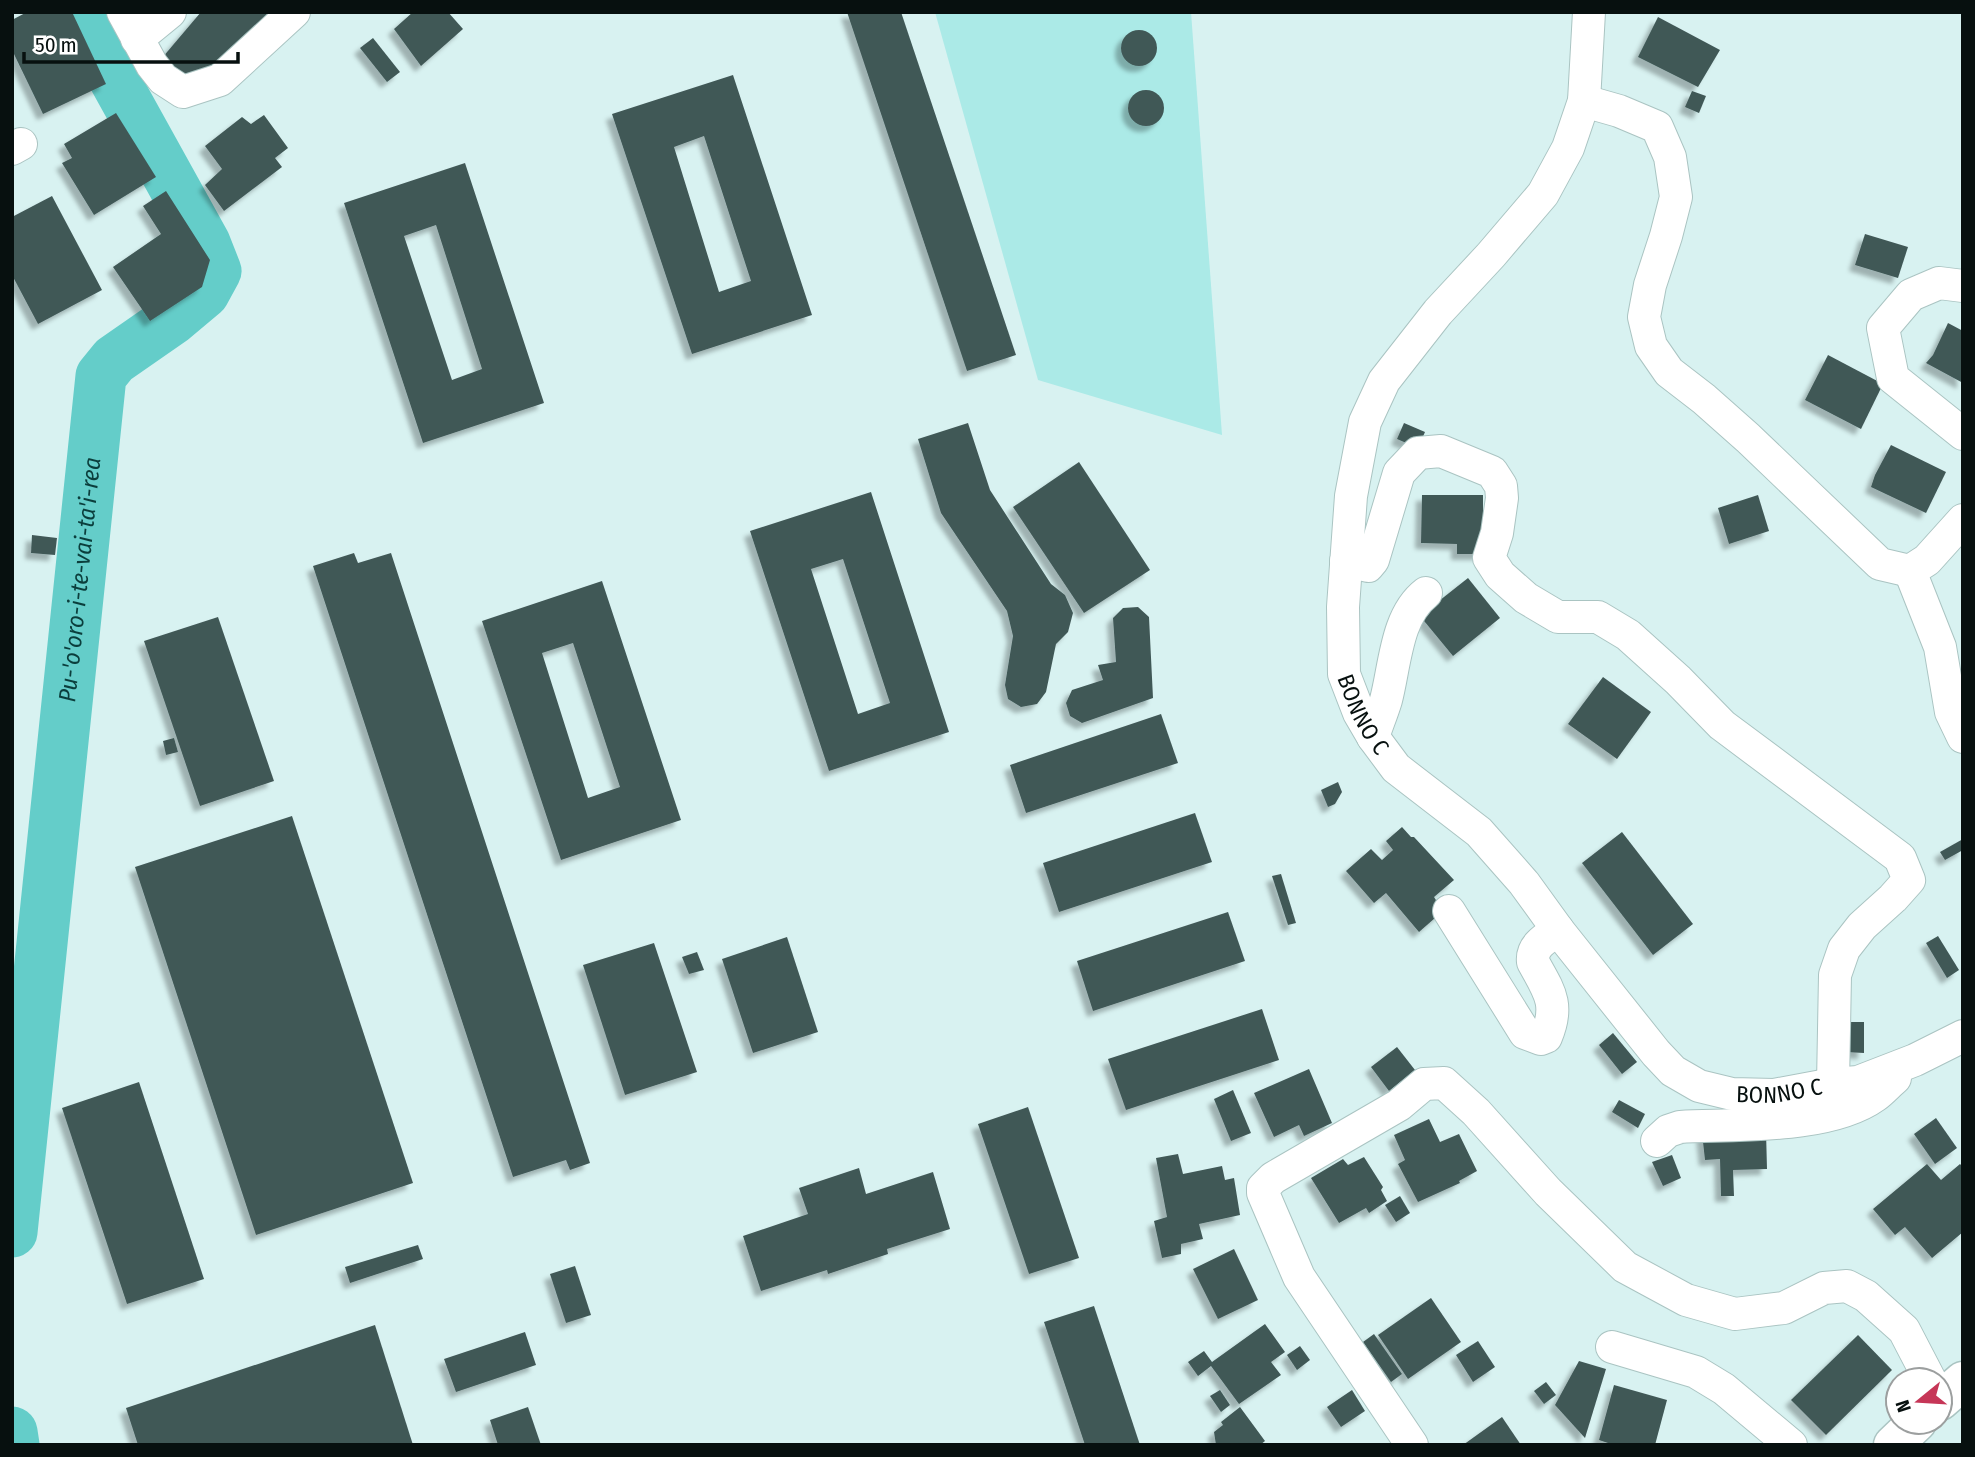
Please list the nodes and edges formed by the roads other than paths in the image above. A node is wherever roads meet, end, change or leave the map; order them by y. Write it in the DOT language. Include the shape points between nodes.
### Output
graph roads {
  1 [pos="170,12"];
  2 [pos="293,12"];
  3 [pos="1589,12"];
  4 [pos="130,25"];
  5 [pos="1584,102"];
  6 [pos="1963,286"];
  7 [pos="1963,434"];
  8 [pos="1963,520"];
  9 [pos="1346,561"];
  10 [pos="1910,571"];
  11 [pos="1426,593"];
  12 [pos="1373,737"];
  13 [pos="1963,737"];
  14 [pos="1449,911"];
  15 [pos="1558,930"];
  16 [pos="1963,1036"];
  17 [pos="1915,1060"];
  18 [pos="1833,1084"];
  19 [pos="1657,1141"];
  20 [pos="1612,1347"];
  21 [pos="1923,1366"];
  22 [pos="1720,1413"];
  23 [pos="1412,1445"];
  24 [pos="1758,1445"];
  25 [pos="1791,1445"];
  1 -- 4 [label="street"];
  2 -- 4 [label="street" via="220,80 183,92 163,79"];
  3 -- 5 [label="street, BONNO C"];
  5 -- 9 [label="street, BONNO C" via="1568,148 1544,194 1384,380 1364,422"];
  5 -- 10 [label="street" via="1657,127 1670,157 1676,197 1644,317 1651,346 1669,372 1748,438 1880,564"];
  6 -- 7 [label="street" via="1939,283 1911,295 1882,328 1893,378"];
  8 -- 10 [label="street" via="1927,560"];
  9 -- 12 [label="street, BONNO C" via="1344,674"];
  9 -- 18 [label="street" via="1368,566 1373,561 1399,473 1418,453 1441,451 1492,472 1501,485 1502,498 1489,558 1500,575 1558,617 1598,617 1628,635 1722,725 1900,858 1909,880 1850,941 1835,975"];
  10 -- 13 [label="street" via="1940,647 1951,712"];
  11 -- 12 [label="street" via="1415,601 1396,649"];
  12 -- 15 [label="street, BONNO C" via="1396,768 1479,832"];
  14 -- 15 [label="street" via="1525,1032 1541,1038 1553,1022 1553,1001 1532,956 1540,942"];
  15 -- 18 [label="street, BONNO C" via="1656,1053 1673,1071 1699,1086 1732,1094 1774,1096"];
  16 -- 17 [label="street, BONNO C"];
  17 -- 18 [label="street, BONNO C" via="1858,1082"];
  17 -- 19 [label="street" via="1875,1096 1842,1111 1810,1121 1681,1127"];
  20 -- 25 [label="street" via="1696,1372 1724,1389"];
  21 -- 23 [label="street" via="1904,1330 1866,1296 1847,1286 1824,1288 1784,1308 1735,1314 1686,1300 1625,1267 1548,1192 1476,1111 1444,1083 1424,1084 1399,1105 1263,1188 1298,1277"];
  22 -- 24 [label="street"];
}
